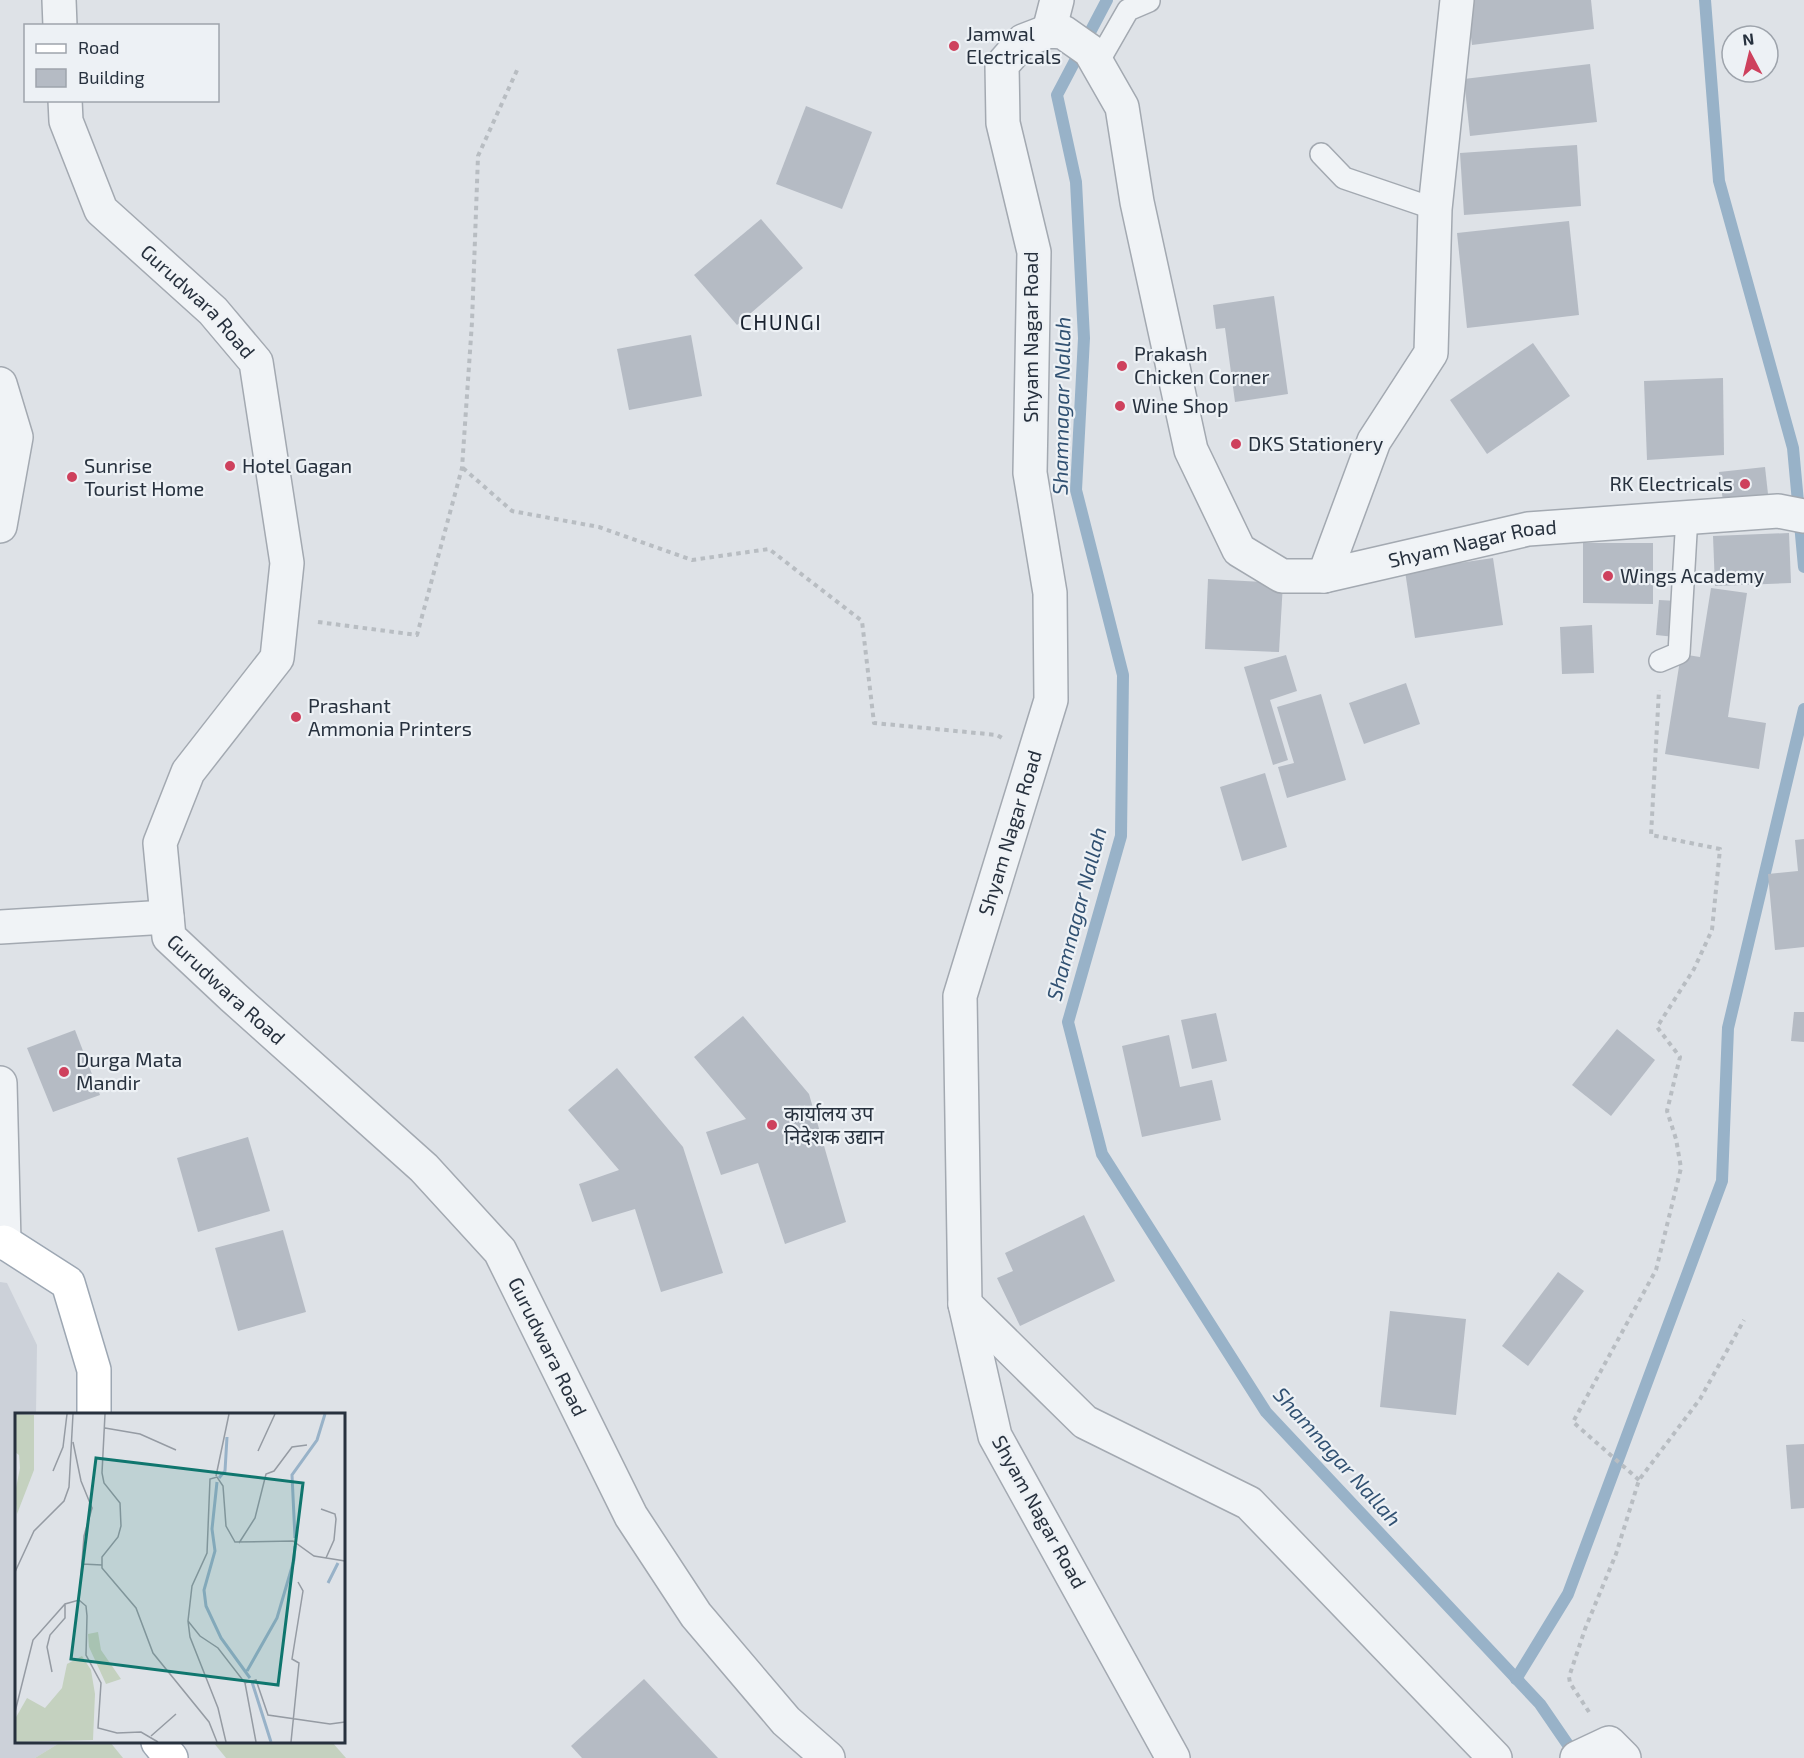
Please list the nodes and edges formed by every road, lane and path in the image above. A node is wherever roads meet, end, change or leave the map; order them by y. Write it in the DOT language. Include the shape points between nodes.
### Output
graph roads {
  1 [pos="59,0"];
  2 [pos="1057,0"];
  3 [pos="1457,0"];
  4 [pos="1149,1"];
  5 [pos="60,24"];
  6 [pos="1056,32"];
  7 [pos="1094,57"];
  8 [pos="518,68"];
  9 [pos="65,102"];
  10 [pos="1321,154"];
  11 [pos="1435,209"];
  12 [pos="0,384"];
  13 [pos="462,468"];
  14 [pos="1791,513"];
  15 [pos="1687,516"];
  16 [pos="0,526"];
  17 [pos="1324,576"];
  18 [pos="281,616"];
  19 [pos="1660,661"];
  20 [pos="1034,756"];
  21 [pos="167,917"];
  22 [pos="0,927"];
  23 [pos="0,1083"];
  24 [pos="2,1243"];
  25 [pos="965,1304"];
  26 [pos="1744,1320"];
  27 [pos="94,1413"];
  28 [pos="1639,1480"];
  29 [pos="159,1743"];
  30 [pos="1616,1751"];
  31 [pos="171,1758"];
  32 [pos="828,1758"];
  33 [pos="1173,1758"];
  34 [pos="1495,1758"];
  35 [pos="1577,1758"];
  1 -- 5 [label="street"];
  2 -- 6 [label="street"];
  3 -- 11 [label="street"];
  4 -- 7 [label="lane" via="1128,9"];
  6 -- 7 [label="street, Shyam Nagar Road"];
  6 -- 20 [label="street, Shyam Nagar Road" via="1023,41 1002,65 1003,123 1034,252 1030,473 1050,593 1051,700"];
  7 -- 17 [label="street, Shyam Nagar Road" via="1122,107 1137,202 1191,450 1239,550 1282,576"];
  8 -- 13 [label="path" via="478,156"];
  9 -- 18 [label="street, Gurudwara Road" via="66,121 100,210 213,311 256,362 287,563"];
  10 -- 11 [label="lane" via="1344,178"];
  11 -- 17 [label="street" via="1431,353 1374,441"];
  12 -- 16 [label="street" via="16,437"];
  13 -- 18 [label="path" via="417,635"];
  13 -- 20 [label="path" via="512,511 599,527 692,560 769,549 862,621 874,723 997,735"];
  14 -- 15 [label="street, Shyam Nagar Road"];
  15 -- 17 [label="street, Shyam Nagar Road" via="1528,529"];
  15 -- 19 [label="lane" via="1679,653"];
  18 -- 21 [label="street, Gurudwara Road" via="277,658 188,772 160,843"];
  19 -- 28 [label="path" via="1651,835 1720,849 1712,930 1694,969 1657,1027 1680,1057 1667,1111 1681,1168 1656,1270 1573,1422"];
  20 -- 25 [label="street, Shyam Nagar Road" via="960,996"];
  21 -- 22 [label="street"];
  21 -- 32 [label="street, Gurudwara Road" via="169,937 424,1168 500,1251 631,1516 696,1615 786,1721"];
  23 -- 24 [label="street"];
  24 -- 27 [label="main road" via="68,1283 94,1370"];
  25 -- 33 [label="street, Shyam Nagar Road" via="995,1436"];
  25 -- 34 [label="street" via="1084,1422 1249,1503"];
  26 -- 28 [label="path" via="1700,1399"];
  28 -- 30 [label="path" via="1616,1554 1569,1677"];
  29 -- 31 [label="main road"];
  30 -- 35 [label="street"];
}
